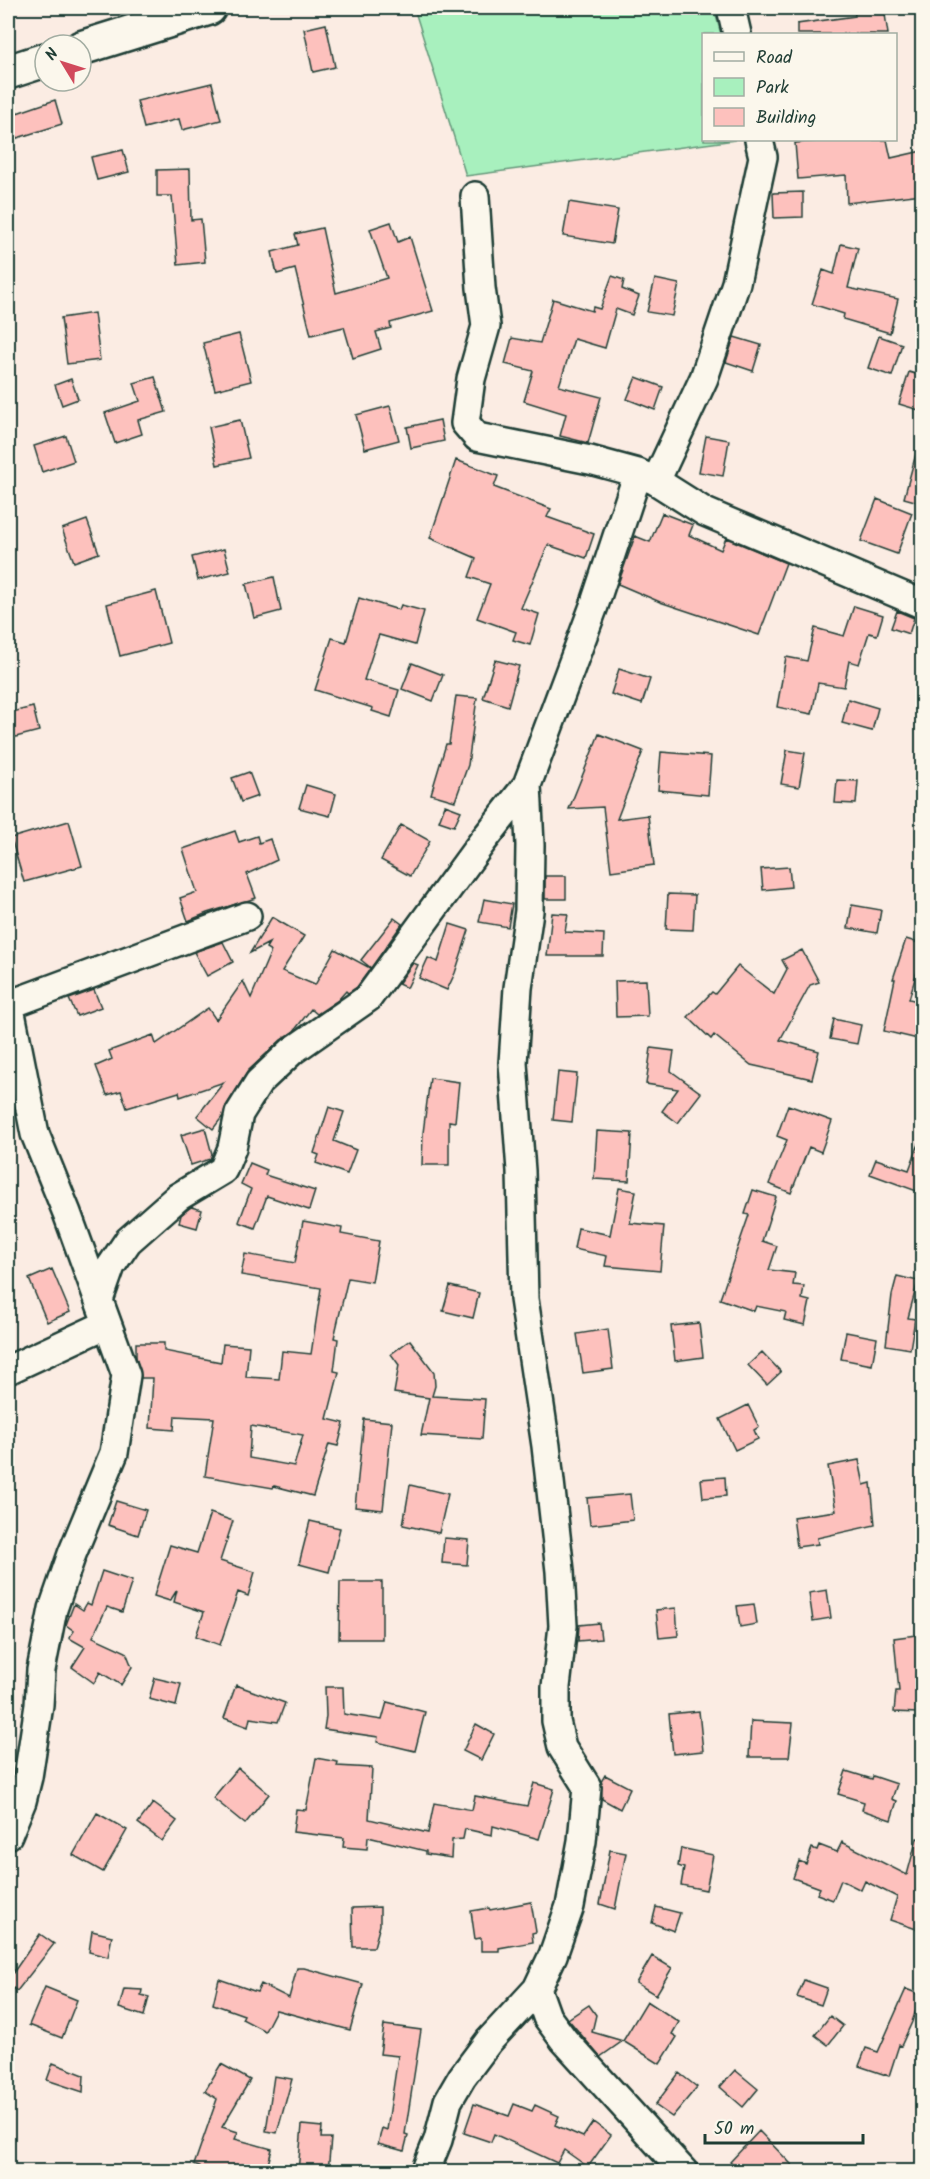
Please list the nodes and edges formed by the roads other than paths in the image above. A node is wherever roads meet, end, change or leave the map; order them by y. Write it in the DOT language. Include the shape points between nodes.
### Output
graph roads {
  1 [pos="209,8"];
  2 [pos="731,8"];
  3 [pos="737,33"];
  4 [pos="93,44"];
  5 [pos="33,64"];
  6 [pos="8,72"];
  7 [pos="759,141"];
  8 [pos="476,196"];
  9 [pos="647,477"];
  10 [pos="922,604"];
  11 [pos="527,785"];
  12 [pos="247,916"];
  13 [pos="8,1002"];
  14 [pos="103,1312"];
  15 [pos="8,1370"];
  16 [pos="8,1835"];
  17 [pos="537,1989"];
  18 [pos="425,2172"];
  19 [pos="684,2172"];
  1 -- 4 [label="main road"];
  2 -- 3 [label="street"];
  5 -- 6 [label="main road"];
  7 -- 9 [label="street" via="763,156 736,283 704,378"];
  8 -- 9 [label="street" via="486,326 471,379 465,423 477,437 590,460"];
  9 -- 10 [label="street" via="705,512"];
  9 -- 11 [label="street"];
  11 -- 14 [label="street" via="368,998 292,1051 259,1082 239,1114 223,1170 178,1197 128,1241 111,1266"];
  11 -- 17 [label="street" via="529,911 513,1063 524,1299 560,1571 563,1626 556,1721 562,1747 587,1786 570,1906"];
  12 -- 13 [label="street"];
  13 -- 14 [label="street" via="35,1134"];
  14 -- 15 [label="street"];
  14 -- 16 [label="street" via="126,1376 119,1426 114,1453 53,1609 28,1777"];
  17 -- 18 [label="street" via="462,2077 448,2101"];
  17 -- 19 [label="street" via="547,2017 564,2040"];
}
